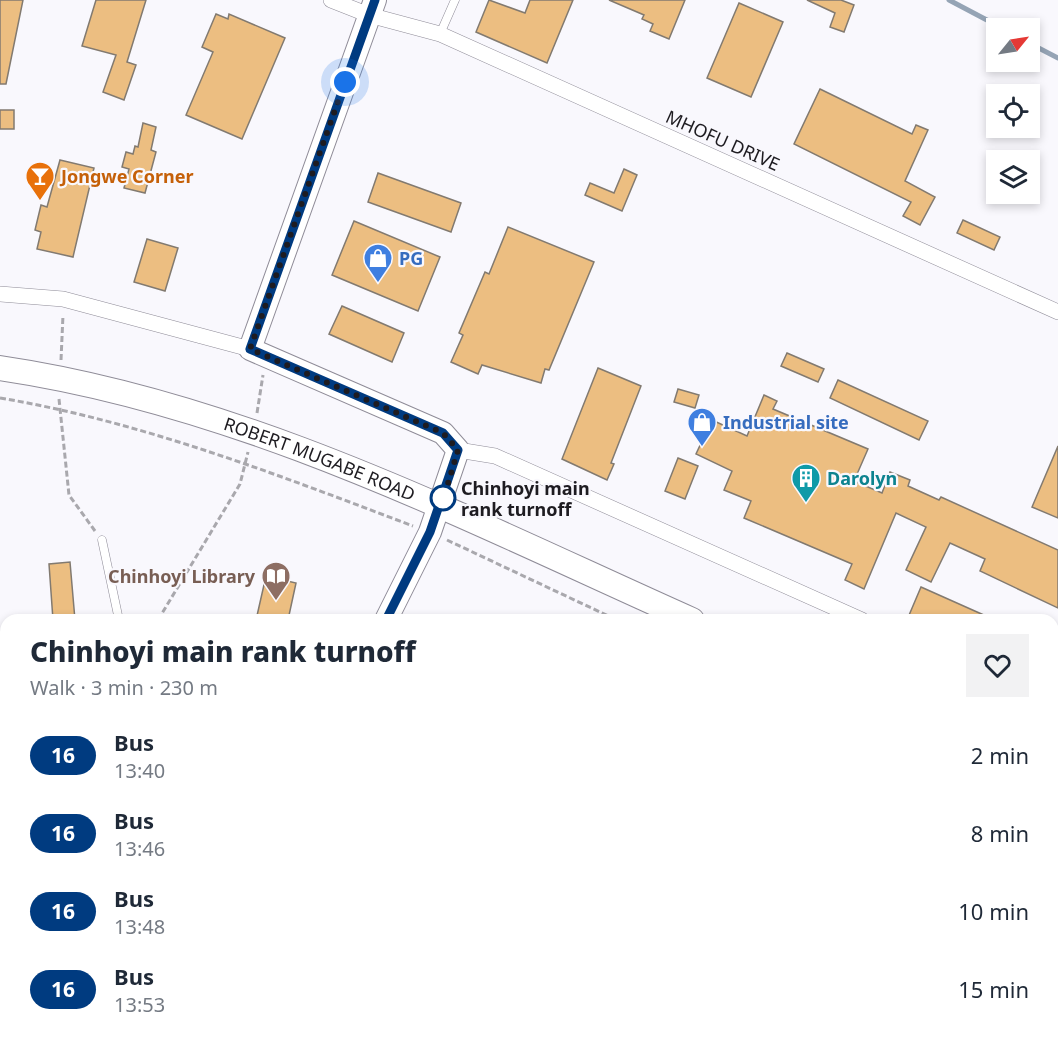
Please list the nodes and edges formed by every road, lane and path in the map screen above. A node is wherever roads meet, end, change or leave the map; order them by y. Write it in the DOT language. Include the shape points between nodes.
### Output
graph roads {
  1 [pos="331,0"];
  2 [pos="456,0"];
  3 [pos="372,7"];
  4 [pos="440,34"];
  5 [pos="0,294"];
  6 [pos="63,299"];
  7 [pos="1058,312"];
  8 [pos="258,353"];
  9 [pos="0,368"];
  10 [pos="61,377"];
  11 [pos="0,398"];
  12 [pos="58,408"];
  13 [pos="254,430"];
  14 [pos="458,450"];
  15 [pos="246,462"];
  16 [pos="441,507"];
  17 [pos="430,532"];
  18 [pos="102,540"];
  19 [pos="118,614"];
  20 [pos="162,614"];
  21 [pos="389,614"];
  22 [pos="604,614"];
  23 [pos="679,614"];
  24 [pos="849,614"];
  1 -- 3 [label="street, MHOFU DRIVE"];
  2 -- 4 [label="lane"];
  3 -- 4 [label="street, MHOFU DRIVE"];
  3 -- 8 [label="street"];
  4 -- 7 [label="street, MHOFU DRIVE"];
  5 -- 6 [label="street"];
  6 -- 8 [label="street"];
  6 -- 10 [label="path"];
  8 -- 13 [label="path"];
  8 -- 14 [label="street" via="443,433"];
  9 -- 10 [label="main road, ROBERT MUGABE ROAD"];
  10 -- 12 [label="path"];
  10 -- 13 [label="main road, ROBERT MUGABE ROAD"];
  11 -- 12 [label="path"];
  12 -- 15 [label="path"];
  12 -- 18 [label="path" via="69,495"];
  13 -- 15 [label="path"];
  13 -- 16 [label="main road, ROBERT MUGABE ROAD"];
  14 -- 16 [label="street"];
  14 -- 24 [label="street" via="495,456"];
  15 -- 17 [label="path"];
  15 -- 20 [label="path" via="240,484"];
  16 -- 17 [label="street"];
  16 -- 23 [label="main road, ROBERT MUGABE ROAD"];
  17 -- 21 [label="street"];
  17 -- 22 [label="path"];
  18 -- 19 [label="lane"];
}
